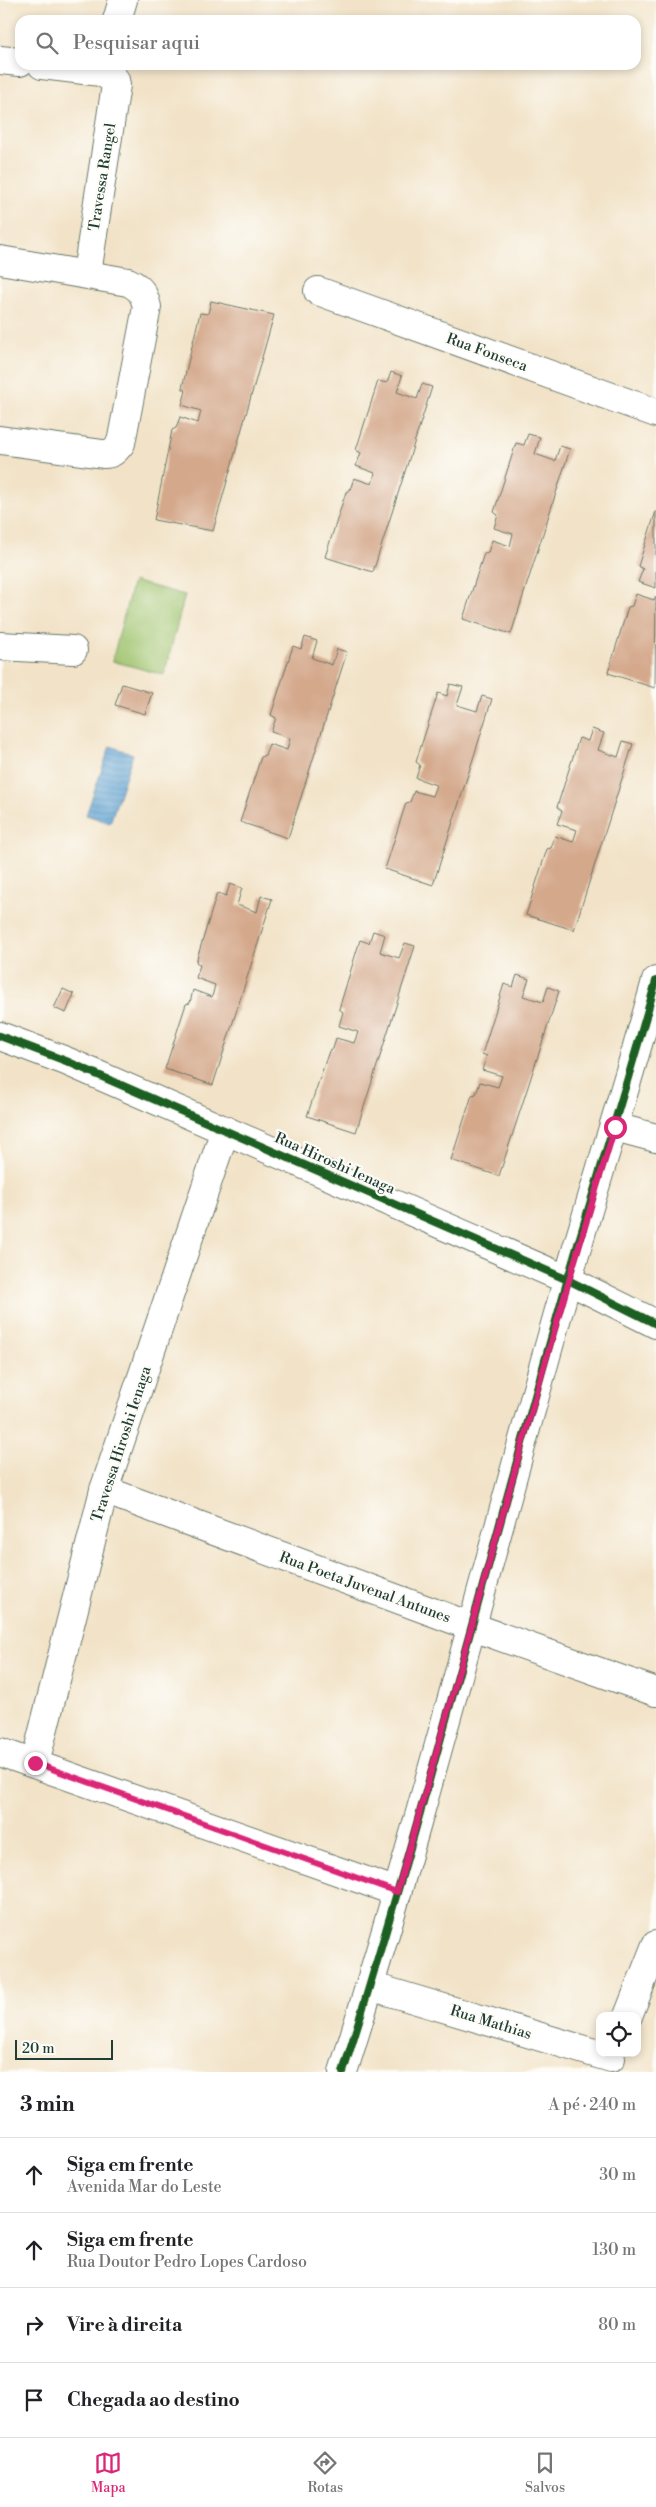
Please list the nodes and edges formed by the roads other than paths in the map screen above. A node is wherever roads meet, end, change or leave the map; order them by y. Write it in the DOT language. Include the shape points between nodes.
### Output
graph roads {
  1 [pos="123,0"];
  2 [pos="118,15"];
  3 [pos="0,60"];
  4 [pos="15,62"];
  5 [pos="83,70"];
  6 [pos="107,73"];
  7 [pos="0,260"];
  8 [pos="87,273"];
  9 [pos="318,291"];
  10 [pos="656,413"];
  11 [pos="0,440"];
  12 [pos="0,646"];
  13 [pos="73,650"];
  14 [pos="656,981"];
  15 [pos="0,1036"];
  16 [pos="615,1127"];
  17 [pos="225,1130"];
  18 [pos="656,1138"];
  19 [pos="568,1280"];
  20 [pos="656,1324"];
  21 [pos="104,1490"];
  22 [pos="473,1627"];
  23 [pos="656,1692"];
  24 [pos="0,1752"];
  25 [pos="35,1763"];
  26 [pos="397,1892"];
  27 [pos="656,1945"];
  28 [pos="370,1986"];
  29 [pos="630,2012"];
  30 [pos="610,2061"];
  31 [pos="343,2072"];
  1 -- 2 [label="street"];
  3 -- 4 [label="street"];
  5 -- 6 [label="street"];
  6 -- 8 [label="street, Travessa Rangel" via="116,85"];
  7 -- 8 [label="street"];
  8 -- 11 [label="street" via="137,286 144,294 147,307 121,443 110,454 103,454"];
  9 -- 10 [label="street, Rua Fonseca"];
  12 -- 13 [label="street"];
  14 -- 16 [label="street"];
  15 -- 17 [label="street, Rua Hiroshi Ienaga"];
  16 -- 18 [label="street"];
  16 -- 19 [label="street"];
  17 -- 19 [label="street, Rua Hiroshi Ienaga"];
  17 -- 21 [label="street, Travessa Hiroshi Ienaga"];
  19 -- 20 [label="street, Rua Hiroshi Ienaga"];
  19 -- 22 [label="street"];
  21 -- 22 [label="street, Rua Poeta Juvenal Antunes"];
  21 -- 25 [label="street, Travessa Hiroshi Ienaga"];
  22 -- 23 [label="street, Rua Poeta Juvenal Antunes"];
  22 -- 26 [label="street"];
  24 -- 25 [label="street"];
  25 -- 26 [label="street"];
  26 -- 28 [label="street"];
  27 -- 29 [label="street"];
  28 -- 30 [label="street, Rua Mathias"];
  28 -- 31 [label="street"];
}
